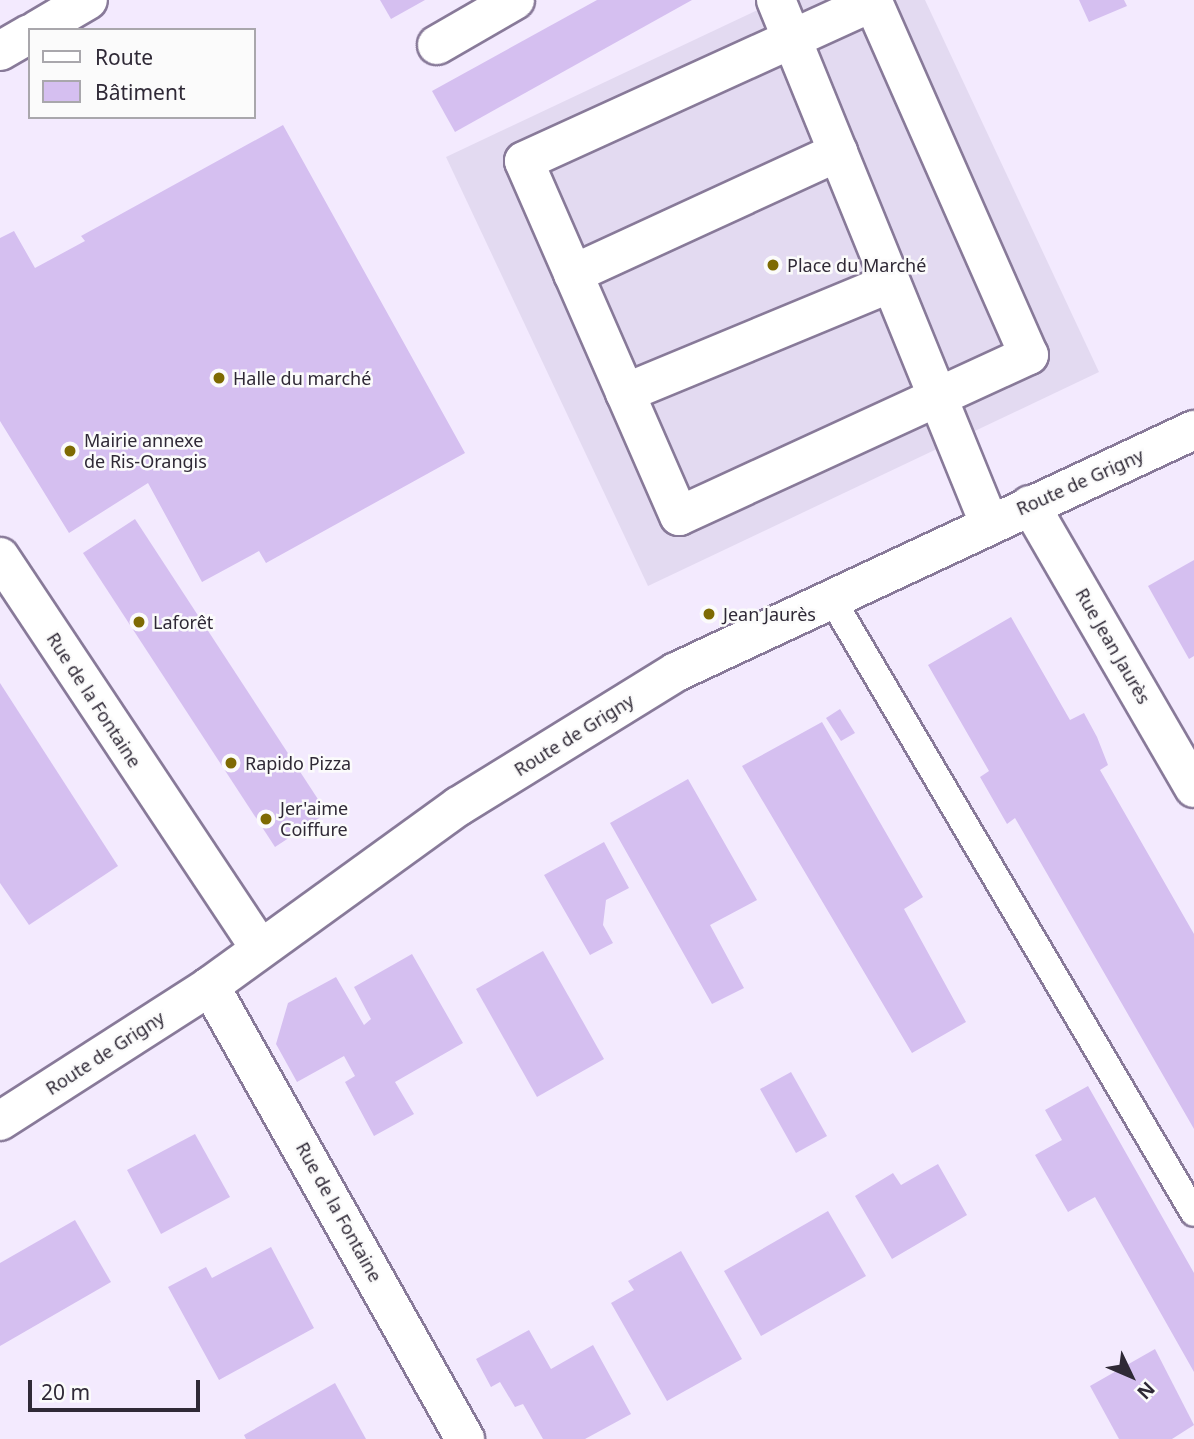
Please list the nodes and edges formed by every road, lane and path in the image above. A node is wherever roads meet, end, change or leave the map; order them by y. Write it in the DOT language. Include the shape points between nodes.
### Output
graph roads {
  1 [pos="88,0"];
  2 [pos="516,0"];
  3 [pos="776,0"];
  4 [pos="40,28"];
  5 [pos="28,35"];
  6 [pos="792,38"];
  7 [pos="437,45"];
  8 [pos="0,51"];
  9 [pos="838,152"];
  10 [pos="573,274"];
  11 [pos="890,283"];
  12 [pos="625,393"];
  13 [pos="937,398"];
  14 [pos="1194,430"];
  15 [pos="1030,505"];
  16 [pos="989,523"];
  17 [pos="0,557"];
  18 [pos="830,596"];
  19 [pos="1194,788"];
  20 [pos="259,947"];
  21 [pos="210,986"];
  22 [pos="0,1121"];
  23 [pos="1194,1213"];
  24 [pos="465,1439"];
  1 -- 4 [label="street"];
  2 -- 7 [label="street"];
  3 -- 6 [label="street"];
  5 -- 8 [label="street"];
  6 -- 9 [label="street"];
  6 -- 10 [label="street" via="524,161"];
  6 -- 13 [label="street" via="873,2 1029,355"];
  9 -- 10 [label="street"];
  9 -- 11 [label="street"];
  10 -- 12 [label="street"];
  11 -- 12 [label="street"];
  11 -- 13 [label="street"];
  12 -- 13 [label="street" via="679,516"];
  13 -- 16 [label="street"];
  14 -- 15 [label="street, Route de Grigny"];
  15 -- 16 [label="street, Route de Grigny"];
  15 -- 19 [label="street, Rue Jean Jaurès"];
  16 -- 18 [label="street, Route de Grigny"];
  17 -- 20 [label="street, Rue de la Fontaine"];
  18 -- 20 [label="street, Route de Grigny" via="676,672 459,806"];
  18 -- 23 [label="lane"];
  20 -- 21 [label="street, Route de Grigny"];
  21 -- 22 [label="street, Route de Grigny"];
  21 -- 24 [label="street, Rue de la Fontaine"];
}
